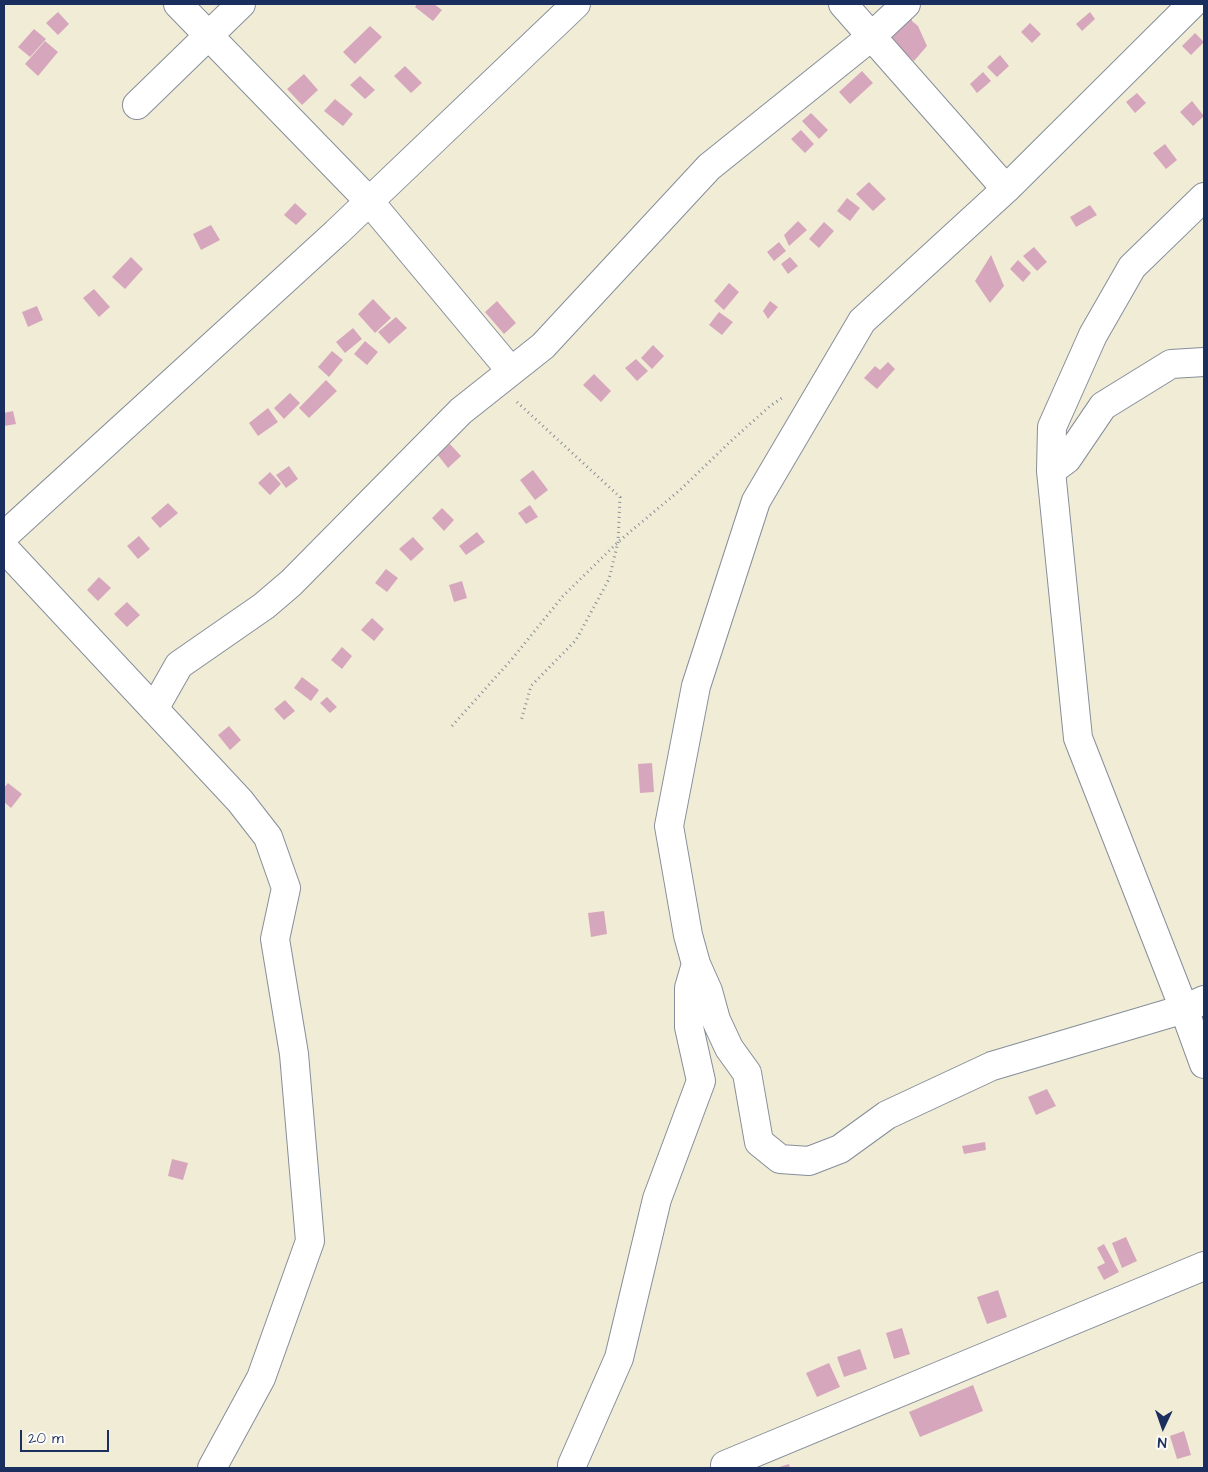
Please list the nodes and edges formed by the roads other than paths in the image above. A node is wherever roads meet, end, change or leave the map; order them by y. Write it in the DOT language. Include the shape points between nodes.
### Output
graph roads {
  1 [pos="178,4"];
  2 [pos="241,4"];
  3 [pos="576,4"];
  4 [pos="843,4"];
  5 [pos="906,4"];
  6 [pos="1192,4"];
  7 [pos="208,35"];
  8 [pos="872,36"];
  9 [pos="137,105"];
  10 [pos="1006,189"];
  11 [pos="1204,197"];
  12 [pos="369,201"];
  13 [pos="1204,362"];
  14 [pos="504,377"];
  15 [pos="1051,471"];
  16 [pos="4,536"];
  17 [pos="4,548"];
  18 [pos="154,709"];
  19 [pos="696,964"];
  20 [pos="1194,1004"];
  21 [pos="1204,1064"];
  22 [pos="1204,1266"];
  23 [pos="725,1465"];
  24 [pos="212,1468"];
  25 [pos="572,1468"];
  1 -- 7 [label="street"];
  2 -- 7 [label="street"];
  3 -- 12 [label="street"];
  4 -- 8 [label="street"];
  5 -- 8 [label="street"];
  6 -- 10 [label="street"];
  7 -- 9 [label="street"];
  7 -- 12 [label="street"];
  8 -- 10 [label="street"];
  8 -- 14 [label="street" via="709,167 543,346"];
  10 -- 19 [label="street" via="862,321 756,501 696,686 669,826"];
  11 -- 15 [label="street" via="1132,267 1093,335 1052,427"];
  12 -- 14 [label="street"];
  12 -- 16 [label="street"];
  13 -- 15 [label="street" via="1171,364 1103,406 1067,459"];
  14 -- 18 [label="street" via="460,411 291,583 264,606 179,664"];
  15 -- 20 [label="street" via="1078,738"];
  17 -- 18 [label="street"];
  18 -- 24 [label="street" via="240,801 268,837 286,888 275,939 294,1054 310,1241 261,1378"];
  19 -- 20 [label="street" via="716,1020 746,1073 759,1142 780,1159 809,1161 840,1149 887,1115 992,1066"];
  19 -- 25 [label="street" via="689,988 690,1027 701,1081 657,1199 619,1358"];
  20 -- 21 [label="street"];
  22 -- 23 [label="street"];
}
